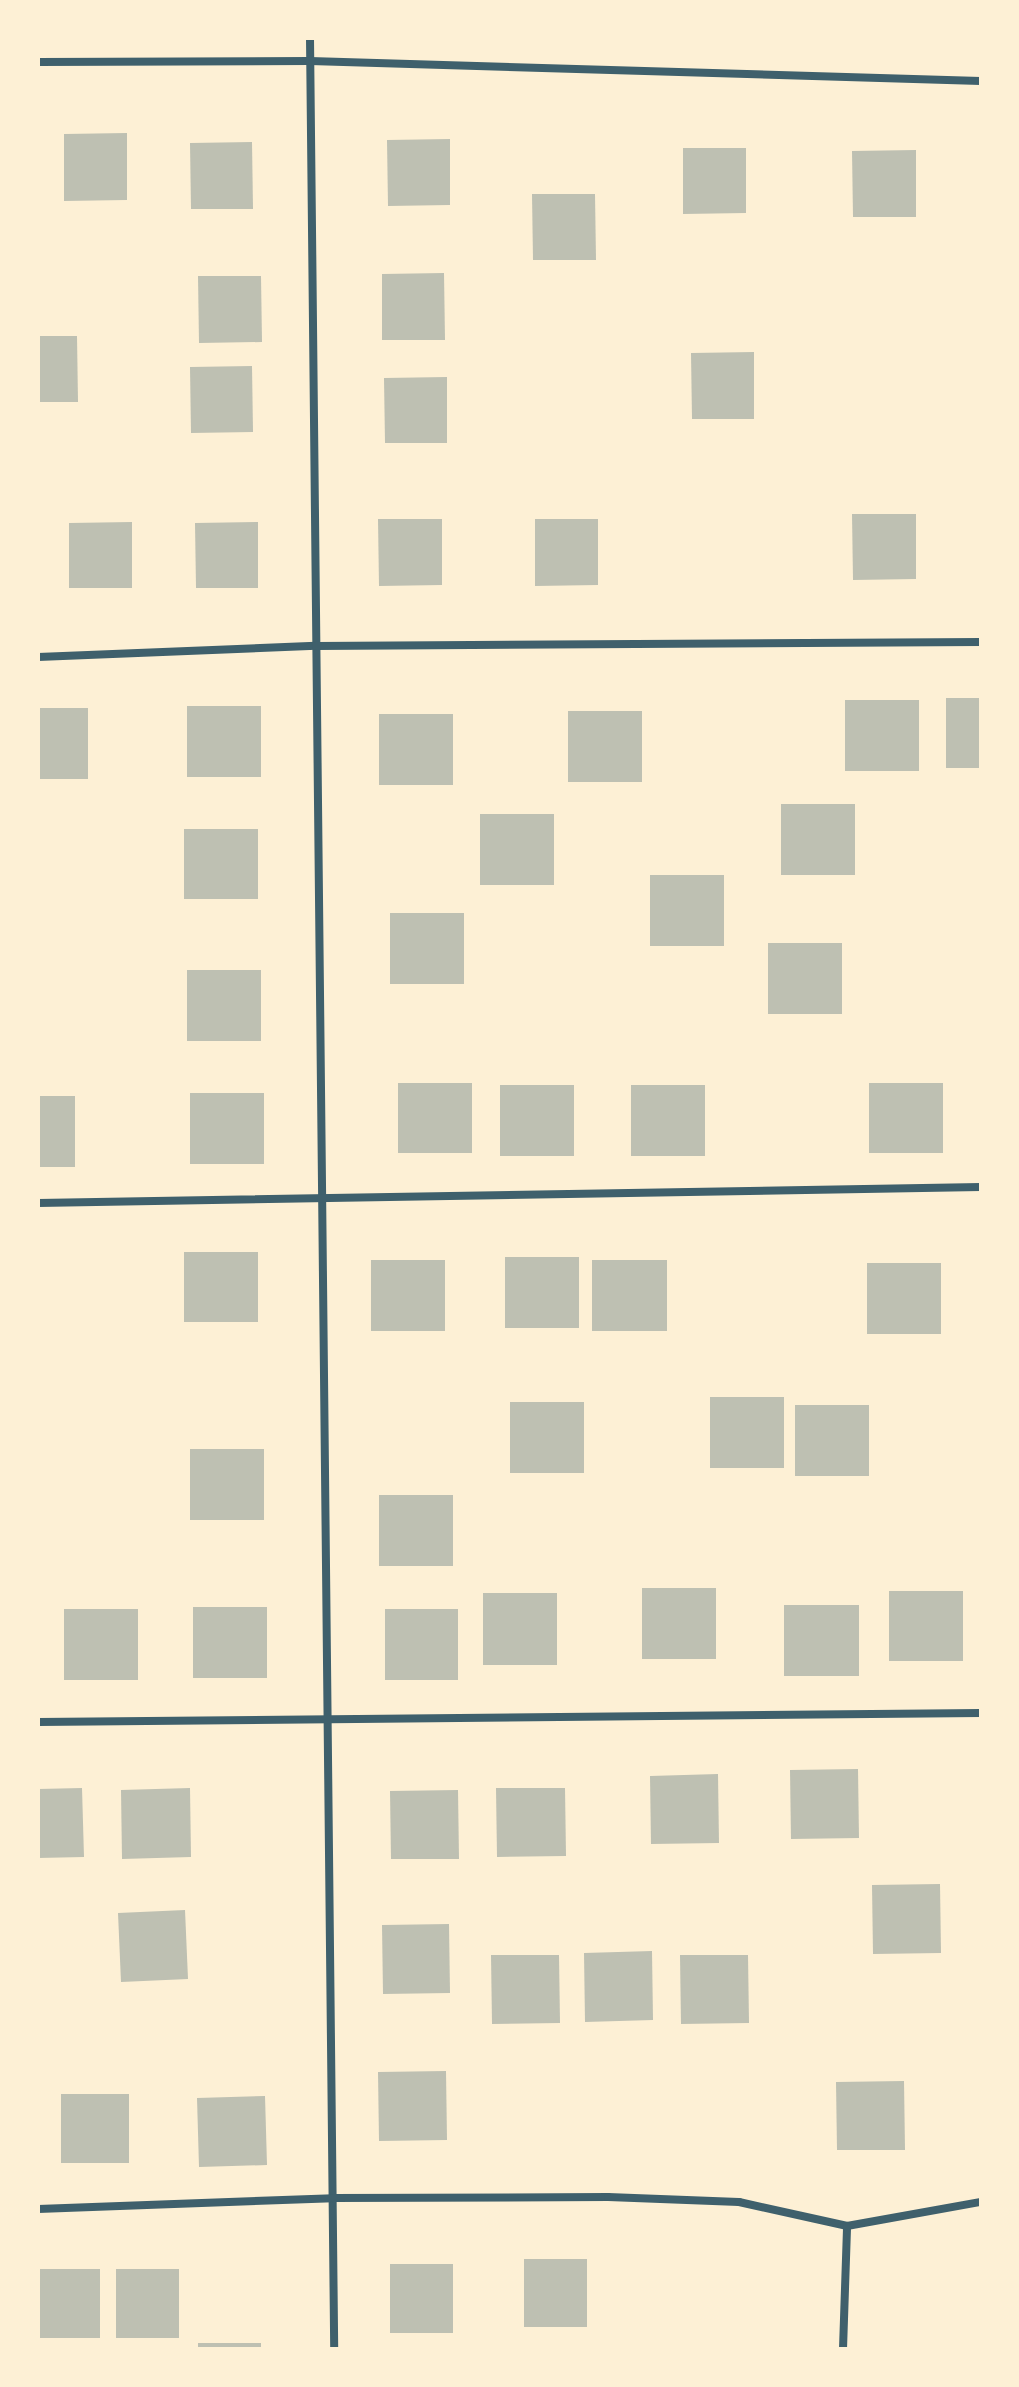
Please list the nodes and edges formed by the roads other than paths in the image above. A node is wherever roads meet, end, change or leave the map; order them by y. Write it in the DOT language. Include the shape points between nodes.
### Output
graph roads {
  1 [pos="310,38"];
  2 [pos="310,61"];
  3 [pos="38,62"];
  4 [pos="981,81"];
  5 [pos="981,642"];
  6 [pos="316,646"];
  7 [pos="38,657"];
  8 [pos="981,1187"];
  9 [pos="322,1200"];
  10 [pos="38,1203"];
  11 [pos="981,1713"];
  12 [pos="327,1716"];
  13 [pos="38,1722"];
  14 [pos="333,2198"];
  15 [pos="981,2202"];
  16 [pos="38,2209"];
  17 [pos="847,2226"];
  18 [pos="334,2349"];
  19 [pos="843,2349"];
  1 -- 2 [label="street"];
  2 -- 3 [label="street"];
  2 -- 4 [label="street"];
  2 -- 6 [label="street"];
  5 -- 6 [label="street"];
  6 -- 7 [label="street"];
  6 -- 9 [label="street"];
  8 -- 9 [label="street"];
  9 -- 10 [label="street"];
  9 -- 12 [label="street"];
  11 -- 12 [label="street"];
  12 -- 13 [label="street"];
  12 -- 14 [label="street"];
  14 -- 16 [label="street"];
  14 -- 17 [label="street" via="724,2202"];
  14 -- 18 [label="street"];
  15 -- 17 [label="street"];
  17 -- 19 [label="street"];
}
